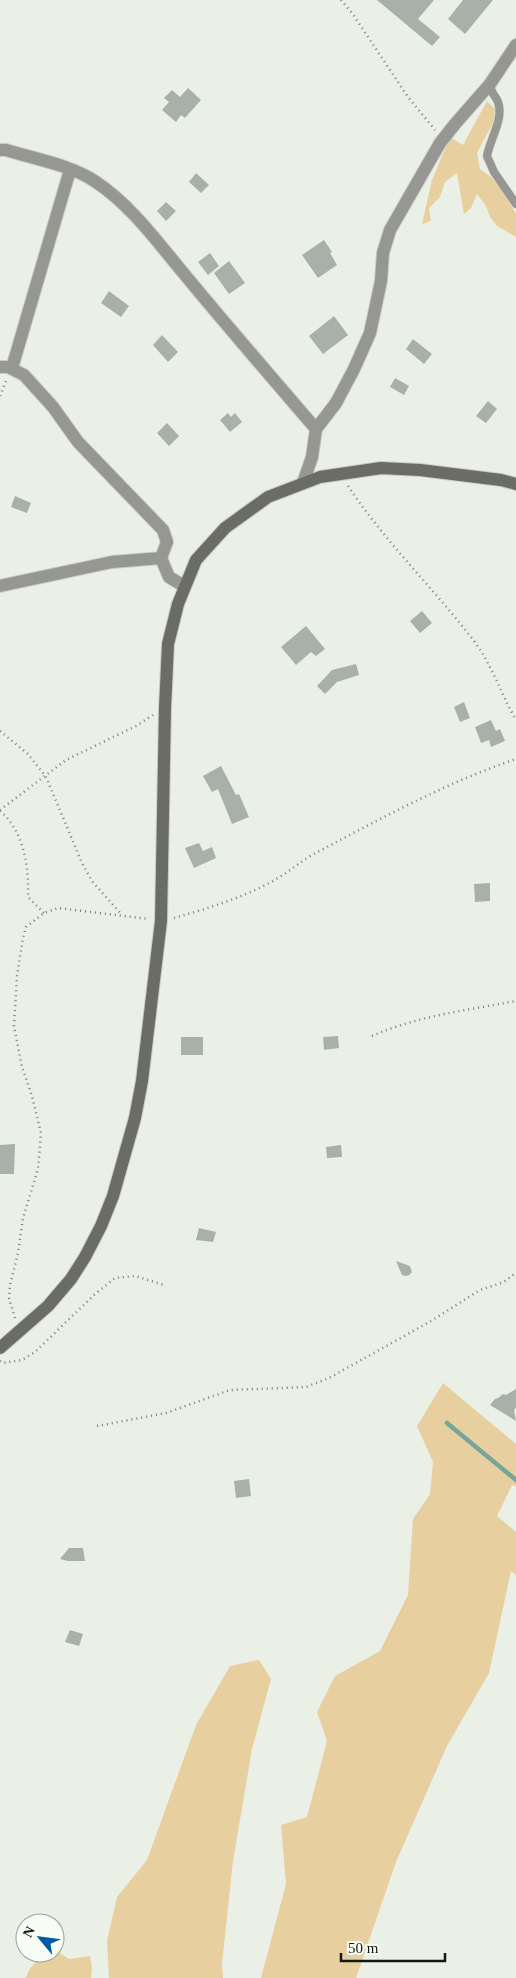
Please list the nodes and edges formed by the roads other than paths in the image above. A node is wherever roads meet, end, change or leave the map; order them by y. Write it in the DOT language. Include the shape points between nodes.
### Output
graph roads {
  1 [pos="516,46"];
  2 [pos="490,84"];
  3 [pos="0,150"];
  4 [pos="70,170"];
  5 [pos="516,204"];
  6 [pos="6,368"];
  7 [pos="316,429"];
  8 [pos="303,483"];
  9 [pos="516,484"];
  10 [pos="161,558"];
  11 [pos="0,586"];
  12 [pos="184,586"];
  13 [pos="0,1348"];
  1 -- 2 [label="street"];
  2 -- 5 [label="lane" via="491,92 498,101 499,118 487,156"];
  2 -- 7 [label="street" via="440,143 390,230 370,333 336,403"];
  3 -- 4 [label="street"];
  4 -- 6 [label="street"];
  4 -- 7 [label="street" via="95,181 120,200 162,244"];
  6 -- 10 [label="street" via="24,375 78,442 163,530 167,542"];
  7 -- 8 [label="street" via="312,457"];
  8 -- 9 [label="main road" via="320,477 381,468 420,470"];
  8 -- 12 [label="main road" via="268,496 225,528 196,560"];
  10 -- 11 [label="street" via="112,562"];
  10 -- 12 [label="street" via="169,577"];
  12 -- 13 [label="main road" via="168,644 161,921 142,1081 134,1118 113,1196 101,1226 71,1279 48,1306"];
}
